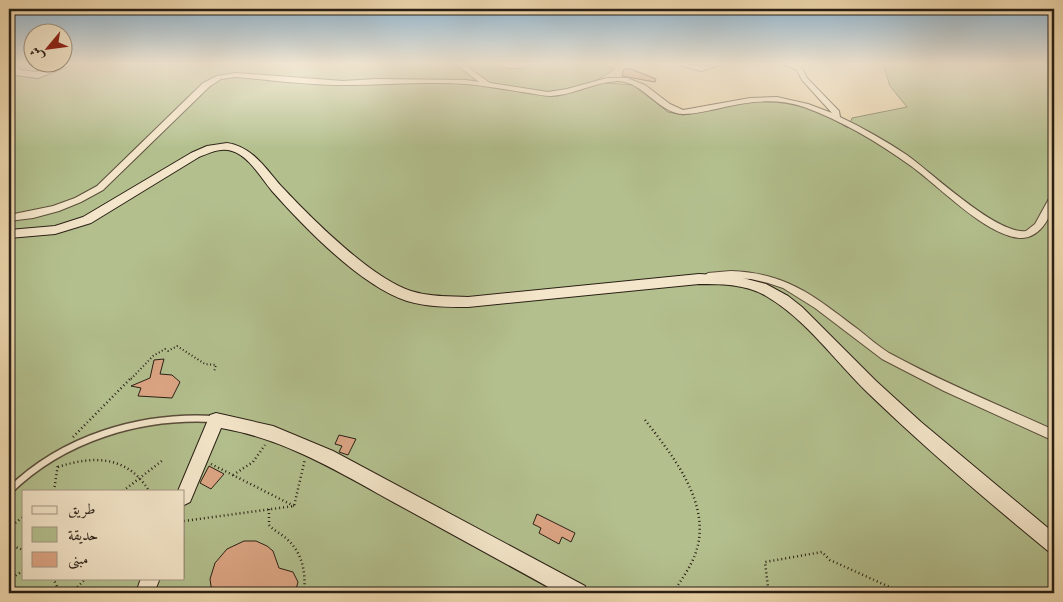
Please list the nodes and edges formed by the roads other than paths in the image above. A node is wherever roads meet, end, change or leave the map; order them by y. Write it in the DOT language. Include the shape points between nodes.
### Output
graph roads {
  1 [pos="199,92"];
  2 [pos="543,92"];
  3 [pos="563,92"];
  4 [pos="650,92"];
  5 [pos="816,92"];
  6 [pos="836,118"];
  7 [pos="1054,197"];
  8 [pos="9,218"];
  9 [pos="9,234"];
  10 [pos="699,279"];
  11 [pos="216,420"];
  12 [pos="1054,436"];
  13 [pos="9,491"];
  14 [pos="185,493"];
  15 [pos="1054,545"];
  16 [pos="150,580"];
  17 [pos="145,593"];
  18 [pos="578,593"];
  1 -- 8 [label="street" via="100,188 57,210"];
  2 -- 3 [label="street"];
  4 -- 6 [label="street" via="670,109 683,112 767,97 804,104"];
  5 -- 6 [label="street" via="836,113"];
  6 -- 7 [label="street" via="914,164 969,207 1012,233 1021,235 1034,231"];
  9 -- 10 [label="street" via="55,230 87,220 195,155 228,146 245,154 299,212 366,273 410,296 443,302 468,302"];
  10 -- 12 [label="street" via="743,274 769,279 799,291 884,355"];
  10 -- 15 [label="street" via="744,282 763,288 783,300 888,402"];
  11 -- 13 [label="lane" via="188,417 149,422 92,438 37,466"];
  11 -- 14 [label="street"];
  11 -- 18 [label="street" via="248,425 308,447"];
  16 -- 17 [label="street"];
}
